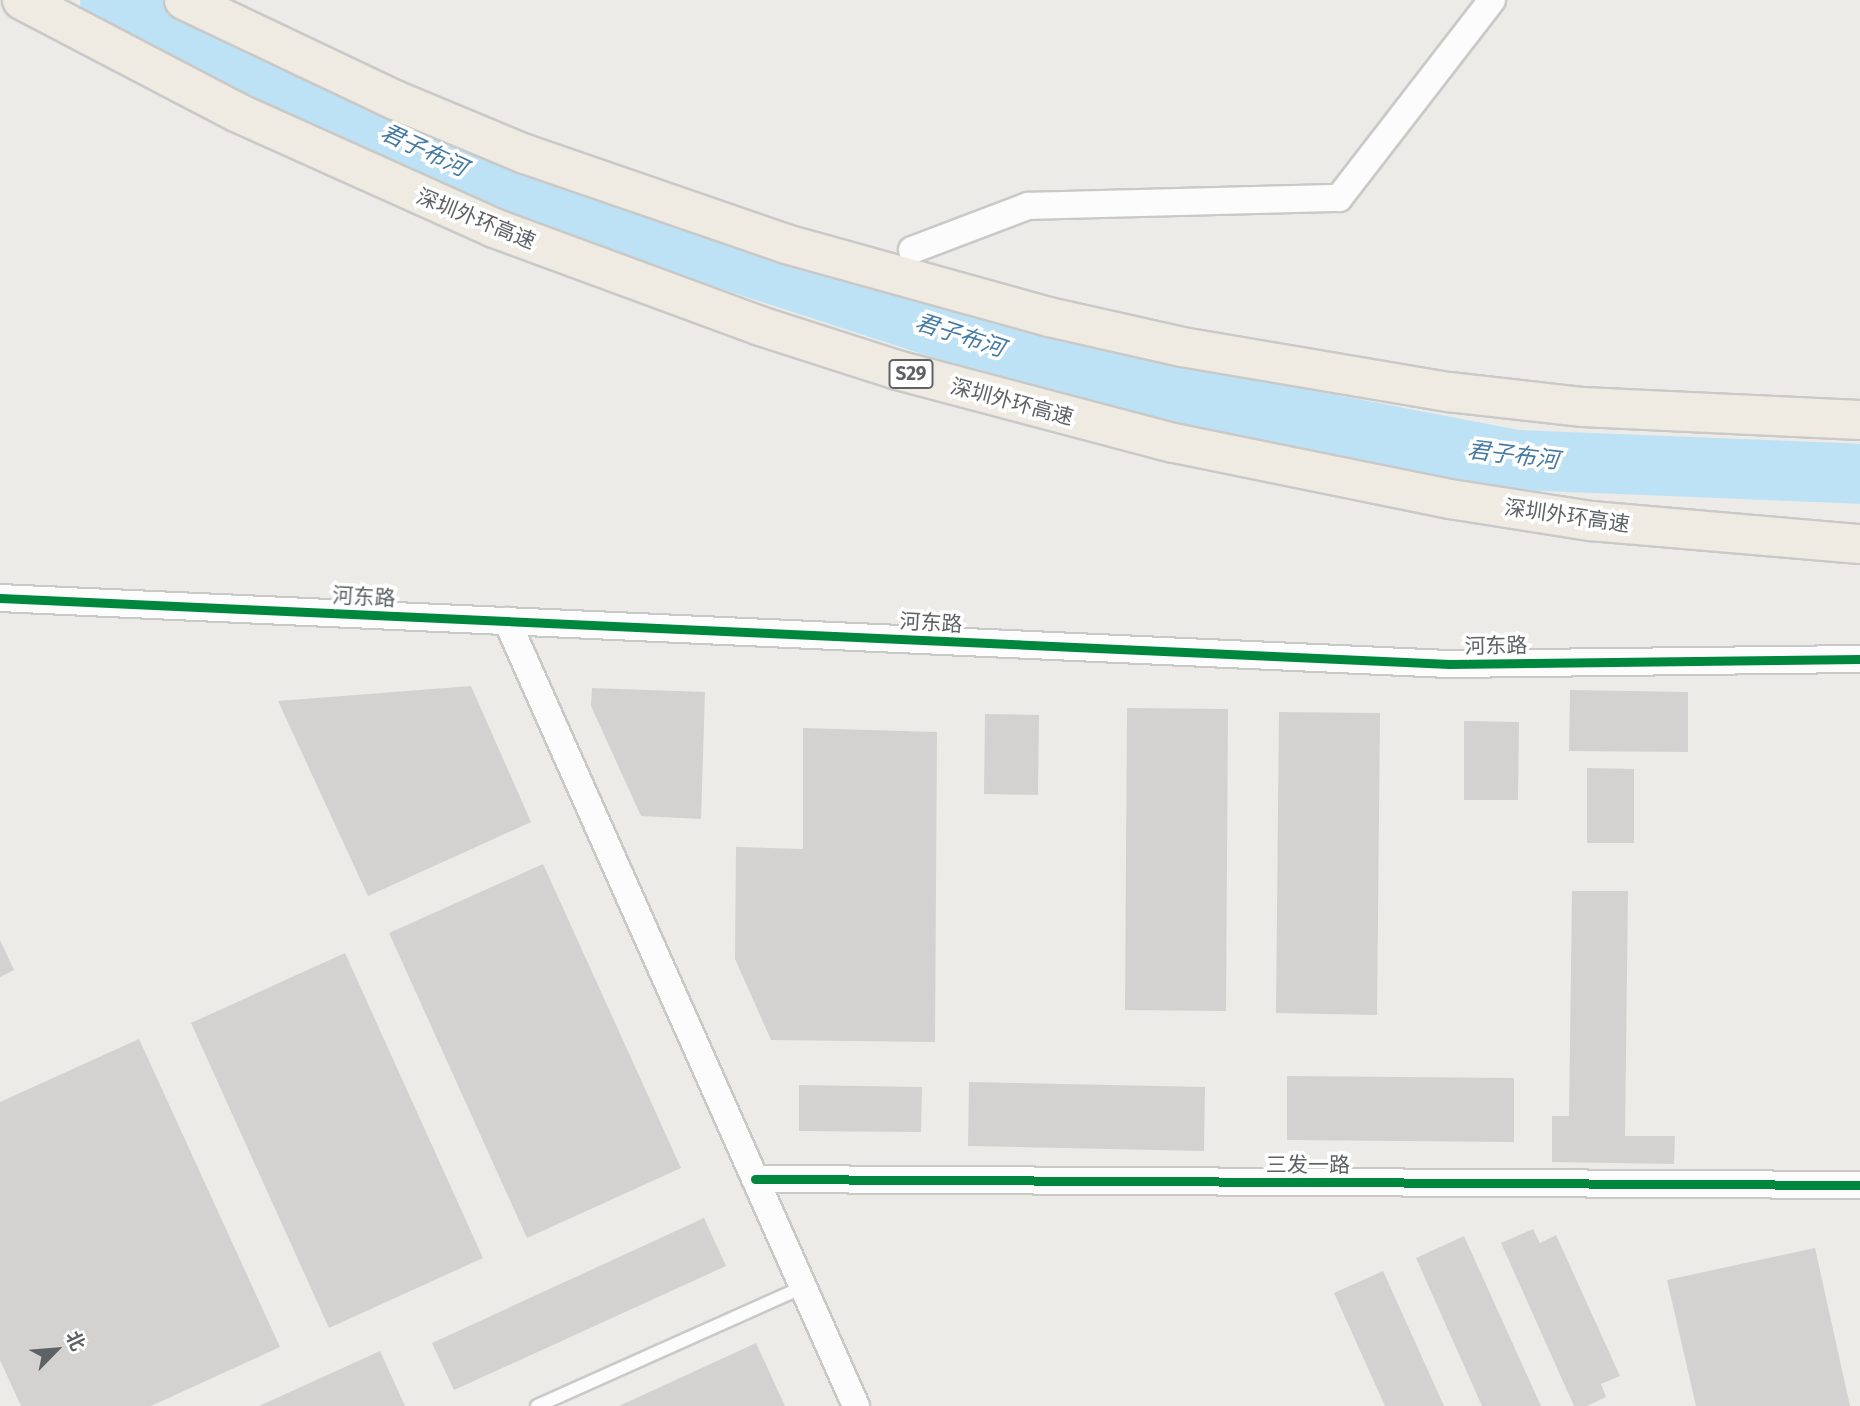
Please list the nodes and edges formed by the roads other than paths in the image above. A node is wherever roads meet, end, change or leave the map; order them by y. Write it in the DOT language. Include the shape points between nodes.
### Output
graph roads {
  1 [pos="22,0"];
  2 [pos="184,0"];
  3 [pos="1492,0"];
  4 [pos="912,250"];
  5 [pos="1860,420"];
  6 [pos="1860,544"];
  7 [pos="0,598"];
  8 [pos="507,621"];
  9 [pos="1860,659"];
  10 [pos="755,1179"];
  11 [pos="1860,1185"];
  12 [pos="803,1287"];
  13 [pos="537,1406"];
  14 [pos="856,1406"];
  1 -- 6 [label="highway, 深圳外环高速 / S29" via="236,112 494,228 760,326 897,370 1174,443 1450,499 1591,521"];
  2 -- 5 [label="highway" via="396,100 525,153 786,244 1049,317 1182,347 1449,392 1583,407"];
  3 -- 4 [label="street" via="1339,198 1028,206"];
  7 -- 8 [label="street, 河东路"];
  8 -- 9 [label="street, 河东路" via="1449,664"];
  8 -- 10 [label="street"];
  10 -- 11 [label="street, 三发一路"];
  10 -- 12 [label="street"];
  12 -- 13 [label="lane"];
  12 -- 14 [label="street"];
}
